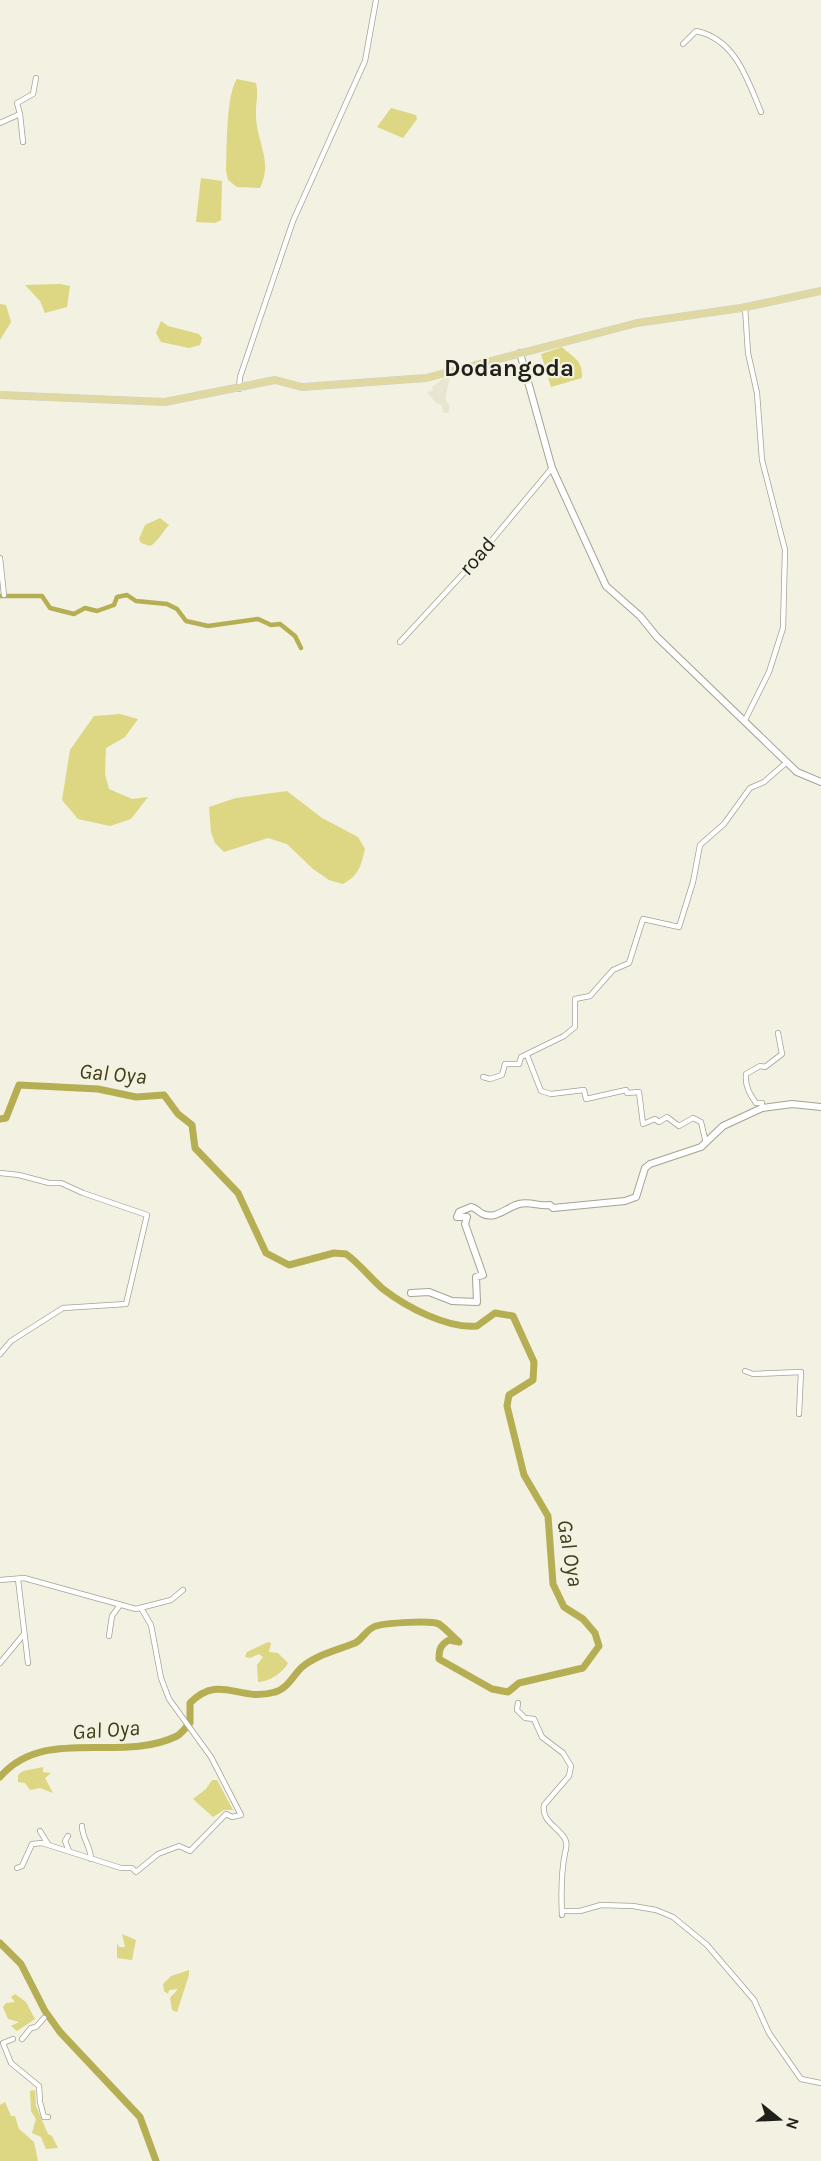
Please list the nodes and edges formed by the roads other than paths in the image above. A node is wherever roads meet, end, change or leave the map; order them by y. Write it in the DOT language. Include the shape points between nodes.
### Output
graph roads {
  1 [pos="376,0"];
  2 [pos="683,46"];
  3 [pos="36,78"];
  4 [pos="761,111"];
  5 [pos="20,114"];
  6 [pos="0,123"];
  7 [pos="23,142"];
  8 [pos="821,291"];
  9 [pos="745,307"];
  10 [pos="520,353"];
  11 [pos="239,389"];
  12 [pos="0,395"];
  13 [pos="552,468"];
  14 [pos="0,558"];
  15 [pos="1,577"];
  16 [pos="4,595"];
  17 [pos="400,642"];
  18 [pos="745,720"];
  19 [pos="787,762"];
  20 [pos="821,782"];
  21 [pos="778,1033"];
  22 [pos="527,1055"];
  23 [pos="483,1077"];
  24 [pos="821,1107"];
  25 [pos="762,1108"];
  26 [pos="706,1143"];
  27 [pos="0,1173"];
  28 [pos="411,1293"];
  29 [pos="0,1354"];
  30 [pos="745,1371"];
  31 [pos="799,1414"];
  32 [pos="18,1579"];
  33 [pos="0,1580"];
  34 [pos="183,1590"];
  35 [pos="120,1605"];
  36 [pos="141,1608"];
  37 [pos="24,1634"];
  38 [pos="109,1636"];
  39 [pos="0,1663"];
  40 [pos="28,1664"];
  41 [pos="518,1703"];
  42 [pos="82,1826"];
  43 [pos="40,1830"];
  44 [pos="68,1836"];
  45 [pos="48,1844"];
  46 [pos="69,1851"];
  47 [pos="91,1859"];
  48 [pos="17,1868"];
  49 [pos="44,2018"];
  50 [pos="13,2038"];
  51 [pos="22,2039"];
  52 [pos="2,2042"];
  53 [pos="821,2083"];
  54 [pos="48,2117"];
  1 -- 11 [label="street" via="365,62 293,220"];
  2 -- 4 [label="street" via="696,31 710,34 726,47 738,60"];
  3 -- 5 [label="street" via="33,94 17,103"];
  5 -- 6 [label="street"];
  5 -- 7 [label="street"];
  8 -- 9 [label="main road"];
  9 -- 10 [label="main road" via="637,323"];
  9 -- 18 [label="street" via="762,460 785,550 782,632 769,672"];
  10 -- 11 [label="main road" via="426,378 302,387 275,380"];
  10 -- 13 [label="main road"];
  11 -- 12 [label="main road" via="165,402"];
  13 -- 17 [label="street, road"];
  13 -- 18 [label="main road" via="609,590"];
  14 -- 15 [label="street"];
  15 -- 16 [label="street"];
  18 -- 19 [label="main road"];
  19 -- 20 [label="main road" via="796,772"];
  19 -- 22 [label="street" via="764,782 750,788 724,824 704,840 679,927 643,919 629,963 613,970 590,996 575,999 575,1027"];
  21 -- 25 [label="street" via="782,1054 765,1067 746,1074 749,1094 756,1103 762,1103"];
  22 -- 23 [label="street" via="521,1057 519,1064 505,1064 502,1075"];
  22 -- 26 [label="street" via="541,1092 584,1090 586,1099 626,1090 639,1092 643,1124 667,1117 680,1126 693,1118 702,1122"];
  24 -- 25 [label="main road" via="792,1104"];
  25 -- 26 [label="main road" via="723,1126"];
  26 -- 28 [label="main road" via="650,1164 645,1168 636,1197 625,1202 554,1208 519,1204 496,1215 483,1214 471,1207 459,1212 457,1217 467,1217 465,1224 483,1275 476,1277 477,1302 452,1301 429,1292"];
  27 -- 29 [label="street" via="61,1183 147,1215 126,1304 63,1308 11,1341"];
  30 -- 31 [label="street" via="801,1372"];
  32 -- 33 [label="street"];
  32 -- 35 [label="street"];
  32 -- 37 [label="street"];
  34 -- 36 [label="street" via="177,1597"];
  35 -- 36 [label="street"];
  35 -- 38 [label="street" via="112,1616"];
  36 -- 47 [label="street" via="151,1625 161,1678 211,1757 240,1815 226,1814 190,1851 179,1846 158,1854 136,1872"];
  37 -- 39 [label="street"];
  37 -- 40 [label="street"];
  41 -- 53 [label="street" via="517,1710 525,1718 534,1719 542,1737 563,1753 571,1766 569,1776 543,1810 567,1846 561,1883 562,1913 601,1905 633,1906 673,1917 707,1945 754,2000 770,2033 801,2079"];
  42 -- 47 [label="street"];
  43 -- 45 [label="street"];
  44 -- 46 [label="street" via="65,1841"];
  45 -- 46 [label="street"];
  45 -- 48 [label="street" via="32,1844 22,1866"];
  46 -- 47 [label="street"];
  49 -- 51 [label="street"];
  50 -- 52 [label="street"];
  52 -- 54 [label="street" via="11,2063 39,2086 40,2106"];
}
